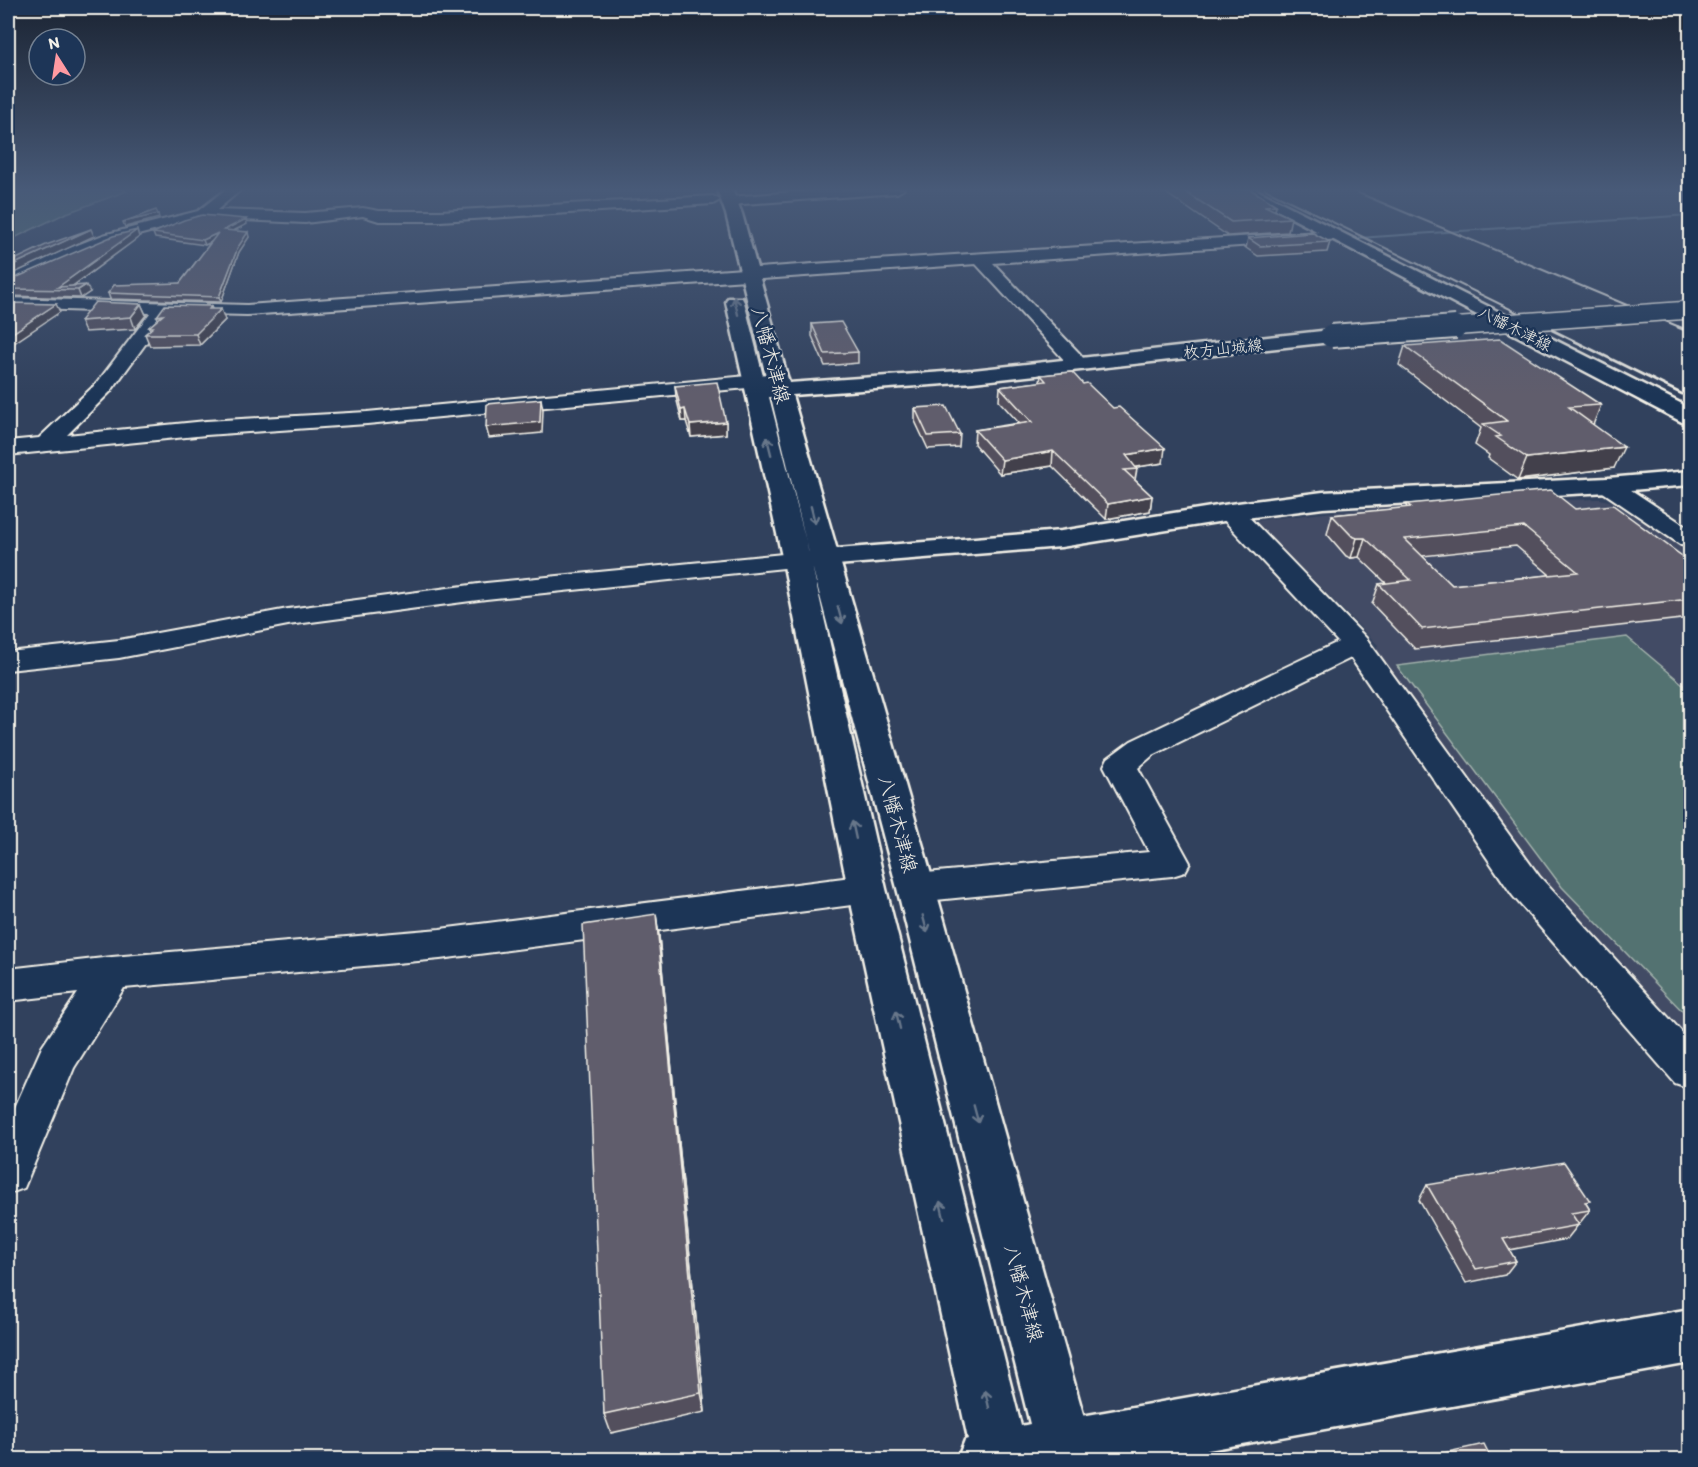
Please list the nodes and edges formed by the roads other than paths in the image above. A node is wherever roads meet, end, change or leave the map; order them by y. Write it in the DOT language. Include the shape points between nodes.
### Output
graph roads {
  1 [pos="62,257"];
  2 [pos="725,257"];
  3 [pos="743,257"];
  4 [pos="992,257"];
  5 [pos="1376,257"];
  6 [pos="980,258"];
  7 [pos="749,274"];
  8 [pos="729,275"];
  9 [pos="8,284"];
  10 [pos="8,303"];
  11 [pos="163,308"];
  12 [pos="1690,310"];
  13 [pos="1507,325"];
  14 [pos="1443,330"];
  15 [pos="1073,358"];
  16 [pos="973,376"];
  17 [pos="779,384"];
  18 [pos="754,386"];
  19 [pos="1690,417"];
  20 [pos="45,446"];
  21 [pos="8,448"];
  22 [pos="1690,478"];
  23 [pos="1608,485"];
  24 [pos="1230,512"];
  25 [pos="1690,540"];
  26 [pos="811,560"];
  27 [pos="1356,645"];
  28 [pos="8,661"];
  29 [pos="916,888"];
  30 [pos="867,889"];
  31 [pos="112,973"];
  32 [pos="8,985"];
  33 [pos="1690,1070"];
  34 [pos="8,1173"];
  35 [pos="1690,1336"];
  36 [pos="1066,1453"];
  37 [pos="996,1458"];
  1 -- 9 [label="street"];
  2 -- 8 [label="main road, 八幡木津線"];
  3 -- 7 [label="main road, 八幡木津線"];
  4 -- 6 [label="street"];
  5 -- 13 [label="main road, 八幡木津線"];
  6 -- 7 [label="street"];
  6 -- 15 [label="street"];
  7 -- 8 [label="street"];
  7 -- 17 [label="main road, 八幡木津線"];
  8 -- 11 [label="street" via="247,310"];
  18 -- 8 [label="main road, 八幡木津線, one-way"];
  10 -- 11 [label="street"];
  11 -- 20 [label="street" via="104,387"];
  12 -- 16 [label="main road, 枚方山城線, bridge" via="1331,336"];
  13 -- 14 [label="main road"];
  13 -- 19 [label="main road, 八幡木津線"];
  14 -- 15 [label="main road" via="1379,325"];
  14 -- 16 [label="main road" via="1399,339 1199,360"];
  15 -- 16 [label="main road"];
  16 -- 17 [label="main road, 枚方山城線"];
  17 -- 18 [label="main road, 枚方山城線"];
  17 -- 26 [label="main road, 八幡木津線, one-way"];
  18 -- 20 [label="street" via="206,428"];
  26 -- 18 [label="main road, 八幡木津線, one-way"];
  20 -- 21 [label="street"];
  22 -- 23 [label="main road"];
  23 -- 24 [label="main road" via="1364,497"];
  23 -- 25 [label="street"];
  24 -- 26 [label="main road" via="1061,539"];
  24 -- 27 [label="street"];
  26 -- 28 [label="street" via="486,591 288,617 119,649"];
  26 -- 29 [label="main road, 八幡木津線, one-way"];
  30 -- 26 [label="main road, 八幡木津線, one-way"];
  27 -- 29 [label="street" via="1142,748 1120,766 1172,863"];
  27 -- 33 [label="street" via="1526,886"];
  29 -- 36 [label="main road, 八幡木津線, one-way"];
  30 -- 31 [label="street" via="440,944"];
  37 -- 30 [label="main road, 八幡木津線, one-way"];
  31 -- 32 [label="street"];
  31 -- 34 [label="street" via="57,1060"];
  35 -- 36 [label="main road"];
  36 -- 37 [label="main road"];
}
